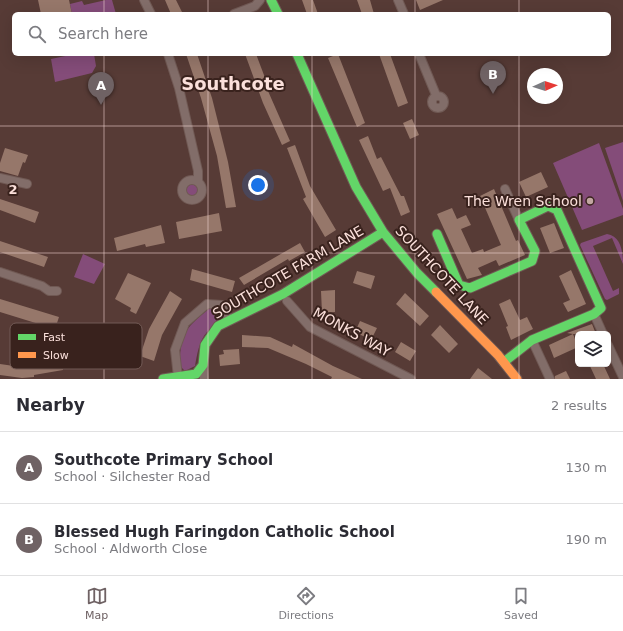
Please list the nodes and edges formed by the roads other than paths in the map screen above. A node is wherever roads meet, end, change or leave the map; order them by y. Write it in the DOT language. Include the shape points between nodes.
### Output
graph roads {
  1 [pos="144,0"];
  2 [pos="260,0"];
  3 [pos="272,0"];
  4 [pos="398,0"];
  5 [pos="150,12"];
  6 [pos="239,12"];
  7 [pos="277,12"];
  8 [pos="403,12"];
  9 [pos="169,56"];
  10 [pos="298,56"];
  11 [pos="421,56"];
  12 [pos="436,96"];
  13 [pos="0,178"];
  14 [pos="198,181"];
  15 [pos="27,184"];
  16 [pos="505,189"];
  17 [pos="519,220"];
  18 [pos="383,232"];
  19 [pos="437,234"];
  20 [pos="0,272"];
  21 [pos="57,291"];
  22 [pos="287,301"];
  23 [pos="594,314"];
  24 [pos="229,320"];
  25 [pos="602,331"];
  26 [pos="532,340"];
  27 [pos="611,351"];
  28 [pos="504,362"];
  29 [pos="203,365"];
  30 [pos="623,376"];
  31 [pos="178,377"];
  32 [pos="163,379"];
  33 [pos="204,379"];
  34 [pos="411,379"];
  35 [pos="517,379"];
  36 [pos="550,379"];
  1 -- 5 [label="street"];
  2 -- 6 [label="street" via="255,6"];
  3 -- 7 [label="street"];
  4 -- 8 [label="street"];
  9 -- 14 [label="street" via="179,88 198,171"];
  10 -- 18 [label="street, SOUTHCOTE LANE" via="356,187"];
  11 -- 12 [label="street"];
  13 -- 15 [label="street"];
  16 -- 17 [label="street"];
  17 -- 19 [label="street" via="535,251 532,261 470,288 459,285"];
  17 -- 23 [label="street" via="548,206 557,210 601,308"];
  18 -- 24 [label="street, SOUTHCOTE FARM LANE" via="283,294"];
  18 -- 28 [label="street, SOUTHCOTE LANE" via="417,273"];
  20 -- 21 [label="street" via="42,286 49,291"];
  22 -- 34 [label="street, MONKS WAY" via="310,327"];
  23 -- 25 [label="street"];
  23 -- 26 [label="street"];
  24 -- 29 [label="street, SOUTHCOTE FARM LANE" via="218,326 205,346"];
  24 -- 31 [label="street" via="222,305 207,304 185,323 175,350"];
  26 -- 28 [label="street"];
  26 -- 36 [label="street"];
  27 -- 30 [label="street"];
  28 -- 35 [label="street, SOUTHCOTE LANE"];
  29 -- 31 [label="street" via="196,374"];
  29 -- 33 [label="street"];
  31 -- 32 [label="street"];
}
